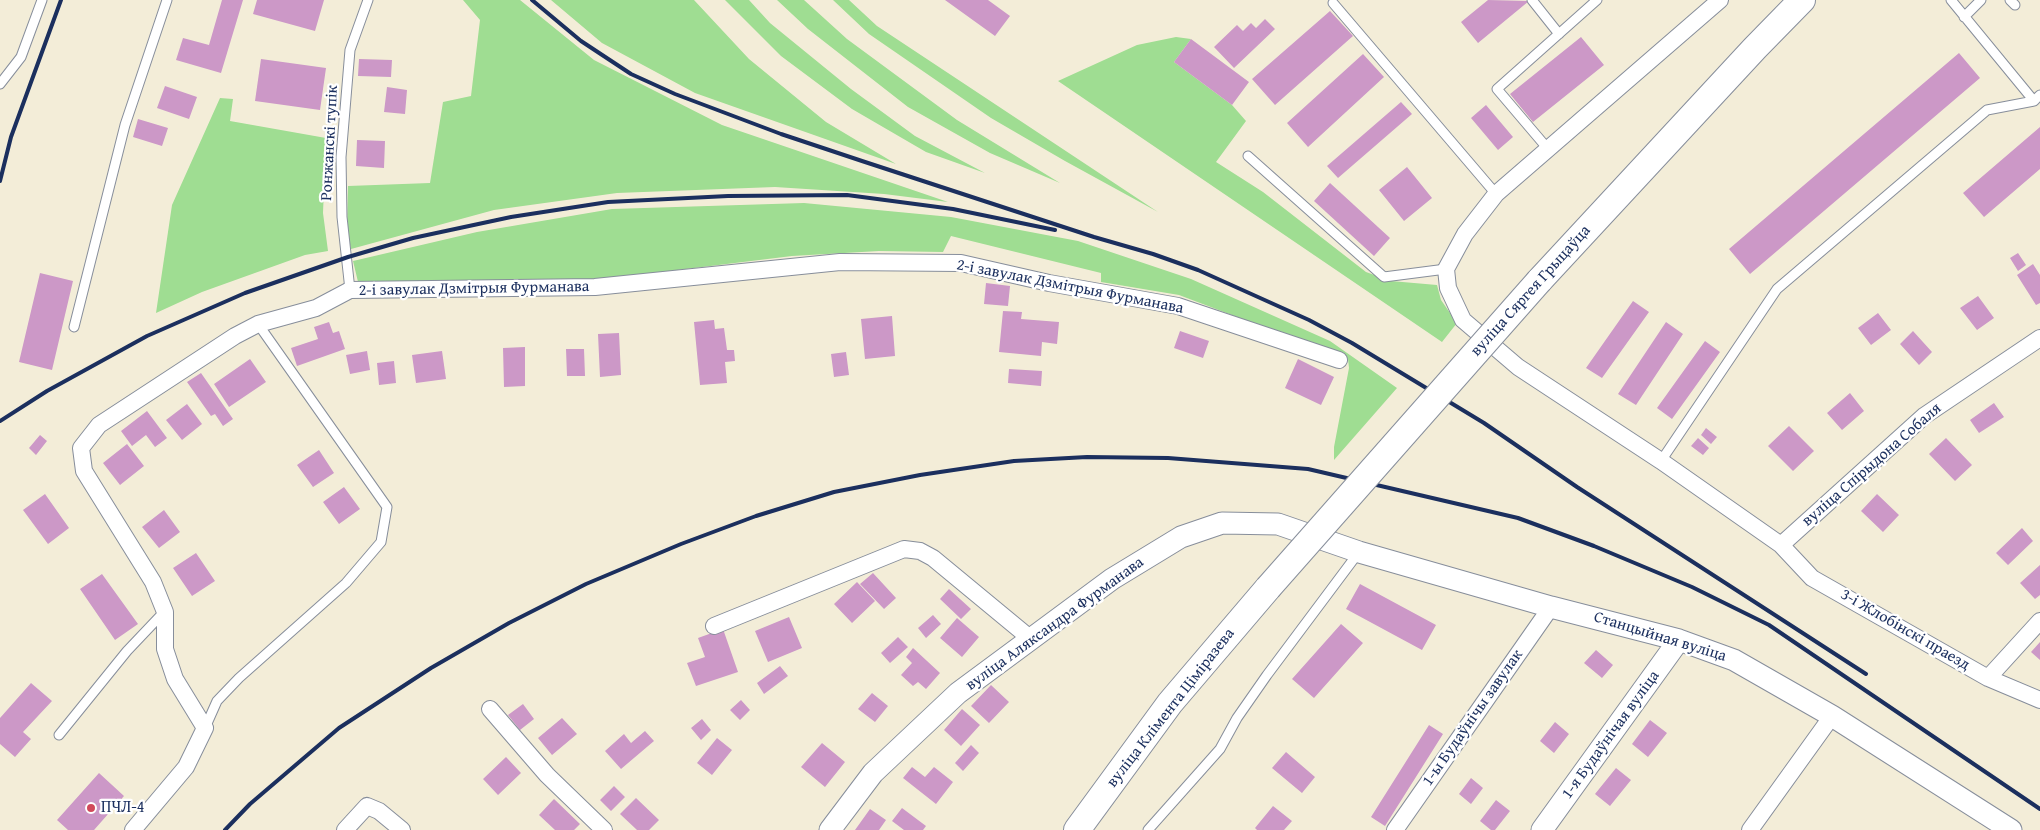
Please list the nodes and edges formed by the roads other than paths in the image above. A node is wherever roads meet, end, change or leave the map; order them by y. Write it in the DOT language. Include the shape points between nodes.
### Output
graph roads {
  1 [pos="42,0"];
  2 [pos="167,0"];
  3 [pos="368,0"];
  4 [pos="1532,0"];
  5 [pos="1597,0"];
  6 [pos="1720,0"];
  7 [pos="1802,0"];
  8 [pos="1951,0"];
  9 [pos="1982,0"];
  10 [pos="1334,4"];
  11 [pos="1964,16"];
  12 [pos="1559,34"];
  13 [pos="0,84"];
  14 [pos="2037,98"];
  15 [pos="1548,149"];
  16 [pos="1248,156"];
  17 [pos="1496,194"];
  18 [pos="1446,269"];
  19 [pos="350,290"];
  20 [pos="258,324"];
  21 [pos="74,327"];
  22 [pos="2040,338"];
  23 [pos="1339,360"];
  24 [pos="1661,461"];
  25 [pos="1780,545"];
  26 [pos="1359,552"];
  27 [pos="1268,588"];
  28 [pos="1551,607"];
  29 [pos="164,612"];
  30 [pos="2040,621"];
  31 [pos="714,626"];
  32 [pos="1031,639"];
  33 [pos="1679,640"];
  34 [pos="1988,678"];
  35 [pos="2040,700"];
  36 [pos="490,709"];
  37 [pos="1832,716"];
  38 [pos="205,728"];
  39 [pos="59,735"];
  40 [pos="2004,828"];
  41 [pos="133,830"];
  42 [pos="345,830"];
  43 [pos="402,830"];
  44 [pos="604,830"];
  45 [pos="830,830"];
  46 [pos="1077,830"];
  47 [pos="1148,830"];
  48 [pos="1395,830"];
  49 [pos="1542,830"];
  50 [pos="1750,830"];
  1 -- 13 [label="lane" via="21,57"];
  2 -- 21 [label="lane" via="125,125"];
  3 -- 19 [label="lane, Ронжанскі тупік" via="350,50 341,157 342,217"];
  4 -- 12 [label="lane"];
  5 -- 12 [label="lane"];
  6 -- 15 [label="street"];
  7 -- 27 [label="main road, вуліца Сяргея Грыцаўца, bridge" via="1539,281"];
  8 -- 11 [label="lane"];
  9 -- 11 [label="lane"];
  10 -- 17 [label="lane"];
  11 -- 14 [label="lane"];
  12 -- 15 [label="lane" via="1497,89"];
  14 -- 24 [label="lane" via="1987,110 1776,289"];
  15 -- 17 [label="street"];
  16 -- 18 [label="lane" via="1384,277"];
  17 -- 18 [label="street" via="1465,234"];
  18 -- 24 [label="street, 3-і Жлобінскі праезд" via="1448,288 1463,320 1518,367"];
  19 -- 20 [label="street, 2-і завулак Дзмітрыя Фурманава" via="316,308"];
  19 -- 23 [label="street, 2-і завулак Дзмітрыя Фурманава" via="595,287 840,262 961,263 1049,283 1178,306"];
  20 -- 29 [label="street, 2-і завулак Дзмітрыя Фурманава" via="98,425 81,448 84,471 153,582"];
  20 -- 38 [label="lane" via="387,507 381,542 346,583 217,701"];
  22 -- 25 [label="street, вуліца Спірыдона Собаля" via="1924,416"];
  24 -- 25 [label="street, 3-і Жлобінскі праезд"];
  25 -- 34 [label="street, 3-і Жлобінскі праезд" via="1812,578"];
  26 -- 28 [label="street, Станцыйная вуліца"];
  26 -- 32 [label="street, вуліца Аляксандра Фурманава" via="1278,524 1222,523 1181,537 1112,579"];
  26 -- 47 [label="lane" via="1242,711 1220,749"];
  27 -- 46 [label="main road, вуліца Клімента Ціміразева" via="1170,703"];
  28 -- 33 [label="street, Станцыйная вуліца"];
  28 -- 48 [label="street, 1-ы Будаўнічы завулак"];
  29 -- 38 [label="street, 2-і завулак Дзмітрыя Фурманава" via="165,649 175,679"];
  29 -- 39 [label="lane" via="127,651"];
  30 -- 34 [label="street"];
  31 -- 32 [label="street" via="904,550 920,551 933,558"];
  32 -- 45 [label="street, вуліца Аляксандра Фурманава" via="958,694 873,772"];
  33 -- 37 [label="street, Станцыйная вуліца" via="1734,660"];
  33 -- 49 [label="street, 1-я Будаўнічая вуліца"];
  34 -- 35 [label="street, 3-і Жлобінскі праезд"];
  36 -- 44 [label="street" via="547,775"];
  37 -- 40 [label="street, Станцыйная вуліца"];
  37 -- 50 [label="street"];
  38 -- 41 [label="street" via="186,767"];
  42 -- 43 [label="street" via="367,806 379,811"];
}
